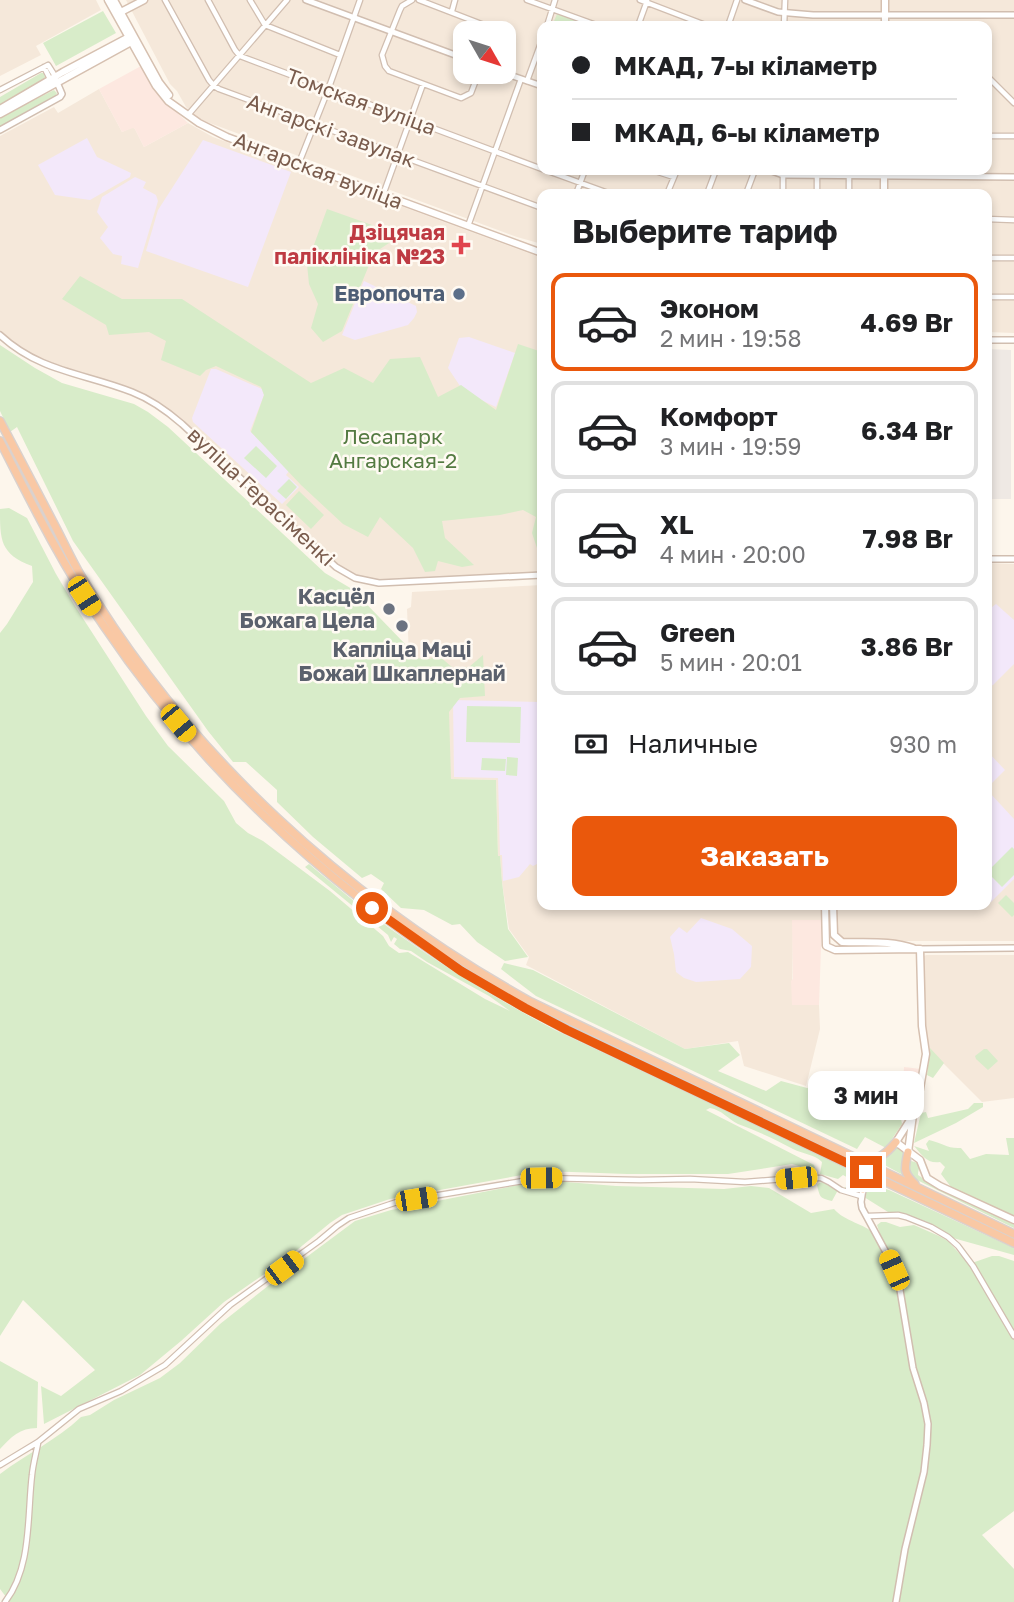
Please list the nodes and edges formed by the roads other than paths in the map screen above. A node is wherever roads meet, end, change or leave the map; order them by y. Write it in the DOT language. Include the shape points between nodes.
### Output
graph roads {
  1 [pos="108,0"];
  2 [pos="114,0"];
  3 [pos="144,0"];
  4 [pos="165,0"];
  5 [pos="208,0"];
  6 [pos="250,0"];
  7 [pos="287,0"];
  8 [pos="306,0"];
  9 [pos="360,0"];
  10 [pos="412,0"];
  11 [pos="419,0"];
  12 [pos="456,0"];
  13 [pos="527,0"];
  14 [pos="555,0"];
  15 [pos="640,0"];
  16 [pos="737,0"];
  17 [pos="745,0"];
  18 [pos="785,0"];
  19 [pos="885,0"];
  20 [pos="647,1"];
  21 [pos="553,10"];
  22 [pos="452,11"];
  23 [pos="785,13"];
  24 [pos="118,14"];
  25 [pos="885,14"];
  26 [pos="1014,15"];
  27 [pos="353,18"];
  28 [pos="475,21"];
  29 [pos="549,21"];
  30 [pos="585,21"];
  31 [pos="640,21"];
  32 [pos="696,21"];
  33 [pos="730,21"];
  34 [pos="784,21"];
  35 [pos="885,21"];
  36 [pos="265,25"];
  37 [pos="391,31"];
  38 [pos="131,39"];
  39 [pos="537,51"];
  40 [pos="453,54"];
  41 [pos="240,55"];
  42 [pos="340,55"];
  43 [pos="516,77"];
  44 [pos="54,79"];
  45 [pos="524,80"];
  46 [pos="992,81"];
  47 [pos="423,84"];
  48 [pos="474,84"];
  49 [pos="537,84"];
  50 [pos="214,86"];
  51 [pos="0,90"];
  52 [pos="328,90"];
  53 [pos="1014,103"];
  54 [pos="0,112"];
  55 [pos="187,116"];
  56 [pos="411,120"];
  57 [pos="314,125"];
  58 [pos="0,130"];
  59 [pos="992,136"];
  60 [pos="1014,136"];
  61 [pos="495,151"];
  62 [pos="398,155"];
  63 [pos="299,163"];
  64 [pos="537,166"];
  65 [pos="559,175"];
  66 [pos="583,175"];
  67 [pos="668,175"];
  68 [pos="949,175"];
  69 [pos="674,177"];
  70 [pos="1014,177"];
  71 [pos="580,183"];
  72 [pos="482,186"];
  73 [pos="578,189"];
  74 [pos="597,189"];
  75 [pos="669,189"];
  76 [pos="383,195"];
  77 [pos="537,206"];
  78 [pos="992,219"];
  79 [pos="1014,220"];
  80 [pos="468,226"];
  81 [pos="537,251"];
  82 [pos="992,258"];
  83 [pos="1014,258"];
  84 [pos="992,297"];
  85 [pos="1014,298"];
  86 [pos="0,335"];
  87 [pos="992,340"];
  88 [pos="1014,340"];
  89 [pos="0,421"];
  90 [pos="0,444"];
  91 [pos="992,559"];
  92 [pos="1014,559"];
  93 [pos="537,575"];
  94 [pos="266,814"];
  95 [pos="825,910"];
  96 [pos="833,910"];
  97 [pos="826,934"];
  98 [pos="834,935"];
  99 [pos="879,946"];
  100 [pos="918,948"];
  101 [pos="1014,948"];
  102 [pos="913,1115"];
  103 [pos="896,1142"];
  104 [pos="908,1152"];
  105 [pos="851,1160"];
  106 [pos="885,1181"];
  107 [pos="924,1191"];
  108 [pos="862,1193"];
  109 [pos="868,1216"];
  110 [pos="1014,1220"];
  111 [pos="1014,1234"];
  112 [pos="1014,1243"];
  113 [pos="1014,1336"];
  114 [pos="38,1442"];
  115 [pos="0,1465"];
  116 [pos="5,1602"];
  117 [pos="896,1602"];
  1 -- 24 [label="main road, Ангарская вуліца"];
  2 -- 24 [label="main road, Ангарская вуліца"];
  3 -- 24 [label="main road"];
  4 -- 50 [label="street"];
  5 -- 41 [label="street"];
  6 -- 36 [label="street"];
  7 -- 36 [label="street"];
  8 -- 27 [label="street"];
  9 -- 27 [label="street"];
  10 -- 37 [label="street" via="402,6"];
  11 -- 22 [label="street"];
  12 -- 22 [label="street"];
  13 -- 21 [label="street"];
  14 -- 21 [label="street"];
  15 -- 20 [label="street"];
  16 -- 33 [label="street"];
  17 -- 23 [label="street"];
  18 -- 23 [label="street"];
  19 -- 25 [label="main road"];
  20 -- 31 [label="street"];
  20 -- 32 [label="street"];
  21 -- 29 [label="street"];
  21 -- 30 [label="street"];
  22 -- 28 [label="street"];
  23 -- 25 [label="street"];
  23 -- 34 [label="street"];
  24 -- 38 [label="main road, Ангарская вуліца"];
  25 -- 26 [label="street"];
  25 -- 35 [label="main road"];
  27 -- 37 [label="street"];
  27 -- 42 [label="street"];
  36 -- 41 [label="street"];
  36 -- 42 [label="street"];
  37 -- 40 [label="street"];
  37 -- 47 [label="street" via="382,55 385,66"];
  38 -- 44 [label="main road"];
  38 -- 55 [label="main road, Ангарская вуліца" via="156,86"];
  39 -- 45 [label="street"];
  41 -- 50 [label="street"];
  41 -- 52 [label="street, Томская вуліца"];
  42 -- 52 [label="street"];
  43 -- 45 [label="street"];
  44 -- 51 [label="street" via="46,66"];
  44 -- 54 [label="main road"];
  44 -- 58 [label="street" via="60,97"];
  45 -- 49 [label="street"];
  45 -- 61 [label="street"];
  46 -- 53 [label="street"];
  47 -- 48 [label="street" via="461,98 471,93"];
  47 -- 56 [label="street"];
  50 -- 55 [label="street"];
  50 -- 57 [label="street, Ангарскі завулак"];
  52 -- 56 [label="street, Томская вуліца"];
  52 -- 57 [label="street"];
  55 -- 63 [label="main road, Ангарская вуліца" via="227,137"];
  56 -- 61 [label="street, Томская вуліца"];
  56 -- 62 [label="street"];
  57 -- 62 [label="street, Ангарскі завулак"];
  57 -- 63 [label="street"];
  59 -- 60 [label="street"];
  61 -- 64 [label="street, Томская вуліца"];
  61 -- 72 [label="street"];
  62 -- 72 [label="street, Ангарскі завулак"];
  62 -- 76 [label="street"];
  63 -- 76 [label="main road, Ангарская вуліца"];
  65 -- 71 [label="street, Томская вуліца"];
  66 -- 71 [label="street"];
  67 -- 69 [label="street"];
  68 -- 70 [label="street"];
  69 -- 75 [label="street"];
  71 -- 73 [label="street"];
  71 -- 74 [label="street, Томская вуліца"];
  72 -- 77 [label="street, Ангарскі завулак"];
  72 -- 80 [label="street"];
  76 -- 80 [label="main road, Ангарская вуліца"];
  78 -- 79 [label="street"];
  80 -- 81 [label="main road, Ангарская вуліца"];
  82 -- 83 [label="street"];
  84 -- 85 [label="street"];
  86 -- 93 [label="street, вуліца Герасіменкі" via="47,366 132,392 170,414 336,567 355,578 379,583"];
  87 -- 88 [label="street"];
  89 -- 94 [label="highway" via="81,575 111,622 151,678"];
  90 -- 94 [label="highway" via="105,628 194,743"];
  91 -- 92 [label="street"];
  94 -- 105 [label="highway" via="359,898 461,971 567,1030"];
  95 -- 97 [label="main road"];
  96 -- 98 [label="main road"];
  97 -- 98 [label="main road" via="830,939"];
  97 -- 99 [label="main road" via="826,946 831,949"];
  98 -- 99 [label="main road" via="842,942"];
  99 -- 100 [label="main road"];
  100 -- 101 [label="street"];
  100 -- 102 [label="main road" via="926,1054"];
  102 -- 103 [label="main road"];
  102 -- 104 [label="main road"];
  103 -- 104 [label="main road"];
  103 -- 105 [label="highway" via="880,1157"];
  104 -- 107 [label="highway" via="905,1172"];
  104 -- 110 [label="main road" via="920,1160 931,1181"];
  105 -- 106 [label="highway"];
  105 -- 107 [label="highway"];
  105 -- 108 [label="highway"];
  106 -- 108 [label="highway" via="868,1181"];
  106 -- 112 [label="highway"];
  107 -- 111 [label="highway"];
  108 -- 109 [label="street" via="862,1208"];
  108 -- 114 [label="street" via="841,1190 821,1178 745,1182 548,1178 397,1202 337,1226 230,1306 165,1365 79,1409"];
  109 -- 113 [label="street" via="906,1217 948,1237 974,1266"];
  109 -- 117 [label="street" via="900,1284 913,1368 928,1424 928,1445"];
  114 -- 115 [label="street"];
  114 -- 116 [label="street" via="25,1552"];
}
